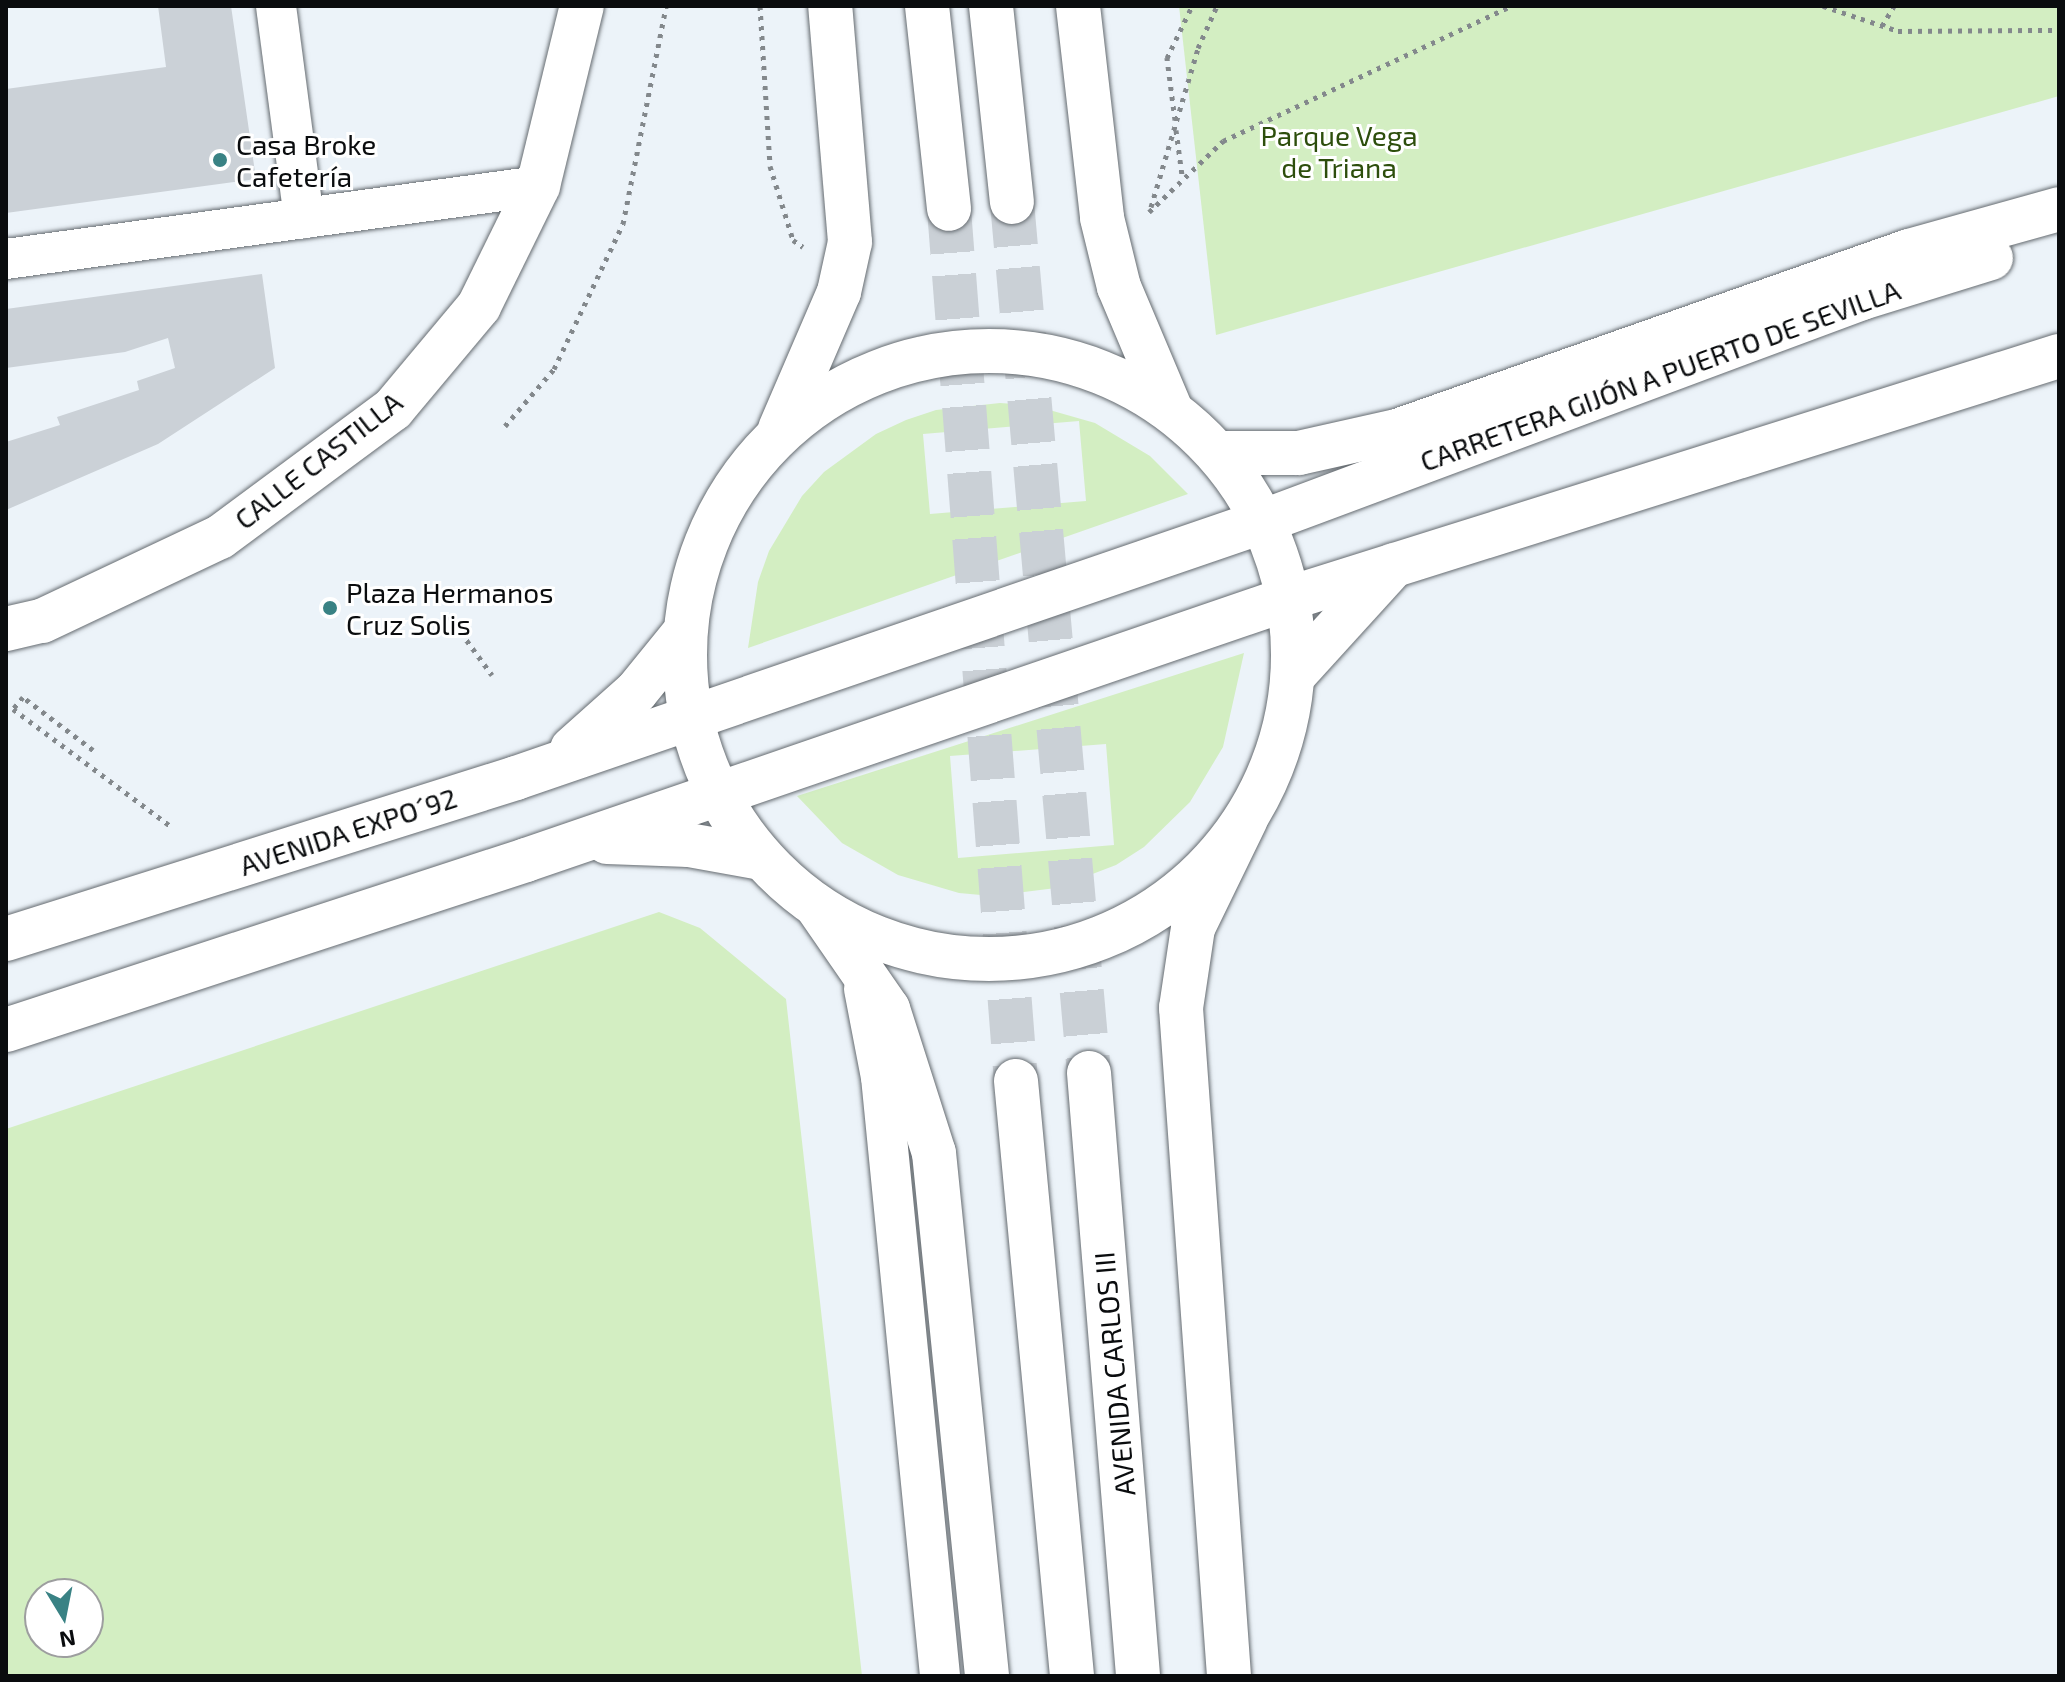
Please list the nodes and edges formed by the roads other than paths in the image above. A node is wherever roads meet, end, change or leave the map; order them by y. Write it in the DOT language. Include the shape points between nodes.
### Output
graph roads {
  1 [pos="276,6"];
  2 [pos="582,6"];
  3 [pos="830,6"];
  4 [pos="927,6"];
  5 [pos="991,6"];
  6 [pos="1078,6"];
  7 [pos="538,186"];
  8 [pos="1012,202"];
  9 [pos="949,209"];
  10 [pos="2059,209"];
  11 [pos="304,218"];
  12 [pos="2059,237"];
  13 [pos="6,259"];
  14 [pos="2059,356"];
  15 [pos="1171,410"];
  16 [pos="778,434"];
  17 [pos="1218,453"];
  18 [pos="1264,521"];
  19 [pos="1395,564"];
  20 [pos="1290,598"];
  21 [pos="6,629"];
  22 [pos="684,633"];
  23 [pos="1293,676"];
  24 [pos="689,717"];
  25 [pos="555,764"];
  26 [pos="717,794"];
  27 [pos="1246,819"];
  28 [pos="581,841"];
  29 [pos="761,858"];
  30 [pos="818,908"];
  31 [pos="6,939"];
  32 [pos="854,955"];
  33 [pos="6,1030"];
  34 [pos="1089,1073"];
  35 [pos="1016,1081"];
  36 [pos="940,1676"];
  37 [pos="987,1676"];
  38 [pos="1072,1676"];
  39 [pos="1138,1676"];
  40 [pos="1229,1676"];
  1 -- 11 [label="street"];
  2 -- 7 [label="main road, CALLE CASTILLA"];
  3 -- 16 [label="main road" via="850,242 839,292"];
  4 -- 9 [label="main road"];
  5 -- 8 [label="main road"];
  6 -- 15 [label="main road" via="1102,218 1119,287"];
  7 -- 11 [label="street"];
  7 -- 21 [label="main road, CALLE CASTILLA" via="479,306 393,409 220,537 42,621"];
  10 -- 17 [label="main road" via="1909,251 1397,431 1299,453"];
  11 -- 13 [label="street"];
  12 -- 18 [label="main road, CARRETERA GIJÓN A PUERTO DE SEVILLA" via="1862,298"];
  14 -- 19 [label="main road"];
  15 -- 16 [label="main road" via="1088,366 1041,354 962,352 900,363 855,381"];
  15 -- 17 [label="main road"];
  16 -- 22 [label="main road" via="741,477 712,525 693,578"];
  17 -- 18 [label="main road"];
  18 -- 20 [label="main road"];
  18 -- 24 [label="main road, CARRETERA GIJÓN A PUERTO DE SEVILLA"];
  19 -- 20 [label="main road"];
  19 -- 23 [label="main road"];
  20 -- 23 [label="main road"];
  20 -- 26 [label="main road"];
  22 -- 24 [label="main road"];
  22 -- 25 [label="main road" via="636,692"];
  23 -- 27 [label="main road" via="1288,718 1272,770"];
  24 -- 25 [label="main road, AVENIDA EXPO´92"];
  24 -- 26 [label="main road"];
  25 -- 31 [label="main road, AVENIDA EXPO´92"];
  26 -- 28 [label="main road"];
  26 -- 29 [label="main road"];
  27 -- 30 [label="main road" via="1209,866 1162,905 1109,935 1051,953 990,959 929,954 871,936"];
  27 -- 40 [label="main road" via="1193,928 1181,1008"];
  28 -- 29 [label="main road" via="689,845"];
  28 -- 33 [label="main road"];
  29 -- 30 [label="main road"];
  30 -- 32 [label="main road"];
  32 -- 36 [label="street" via="872,1017 881,1077"];
  32 -- 37 [label="main road" via="888,1009 934,1153"];
  34 -- 39 [label="main road, AVENIDA CARLOS III"];
  35 -- 38 [label="main road"];
}
